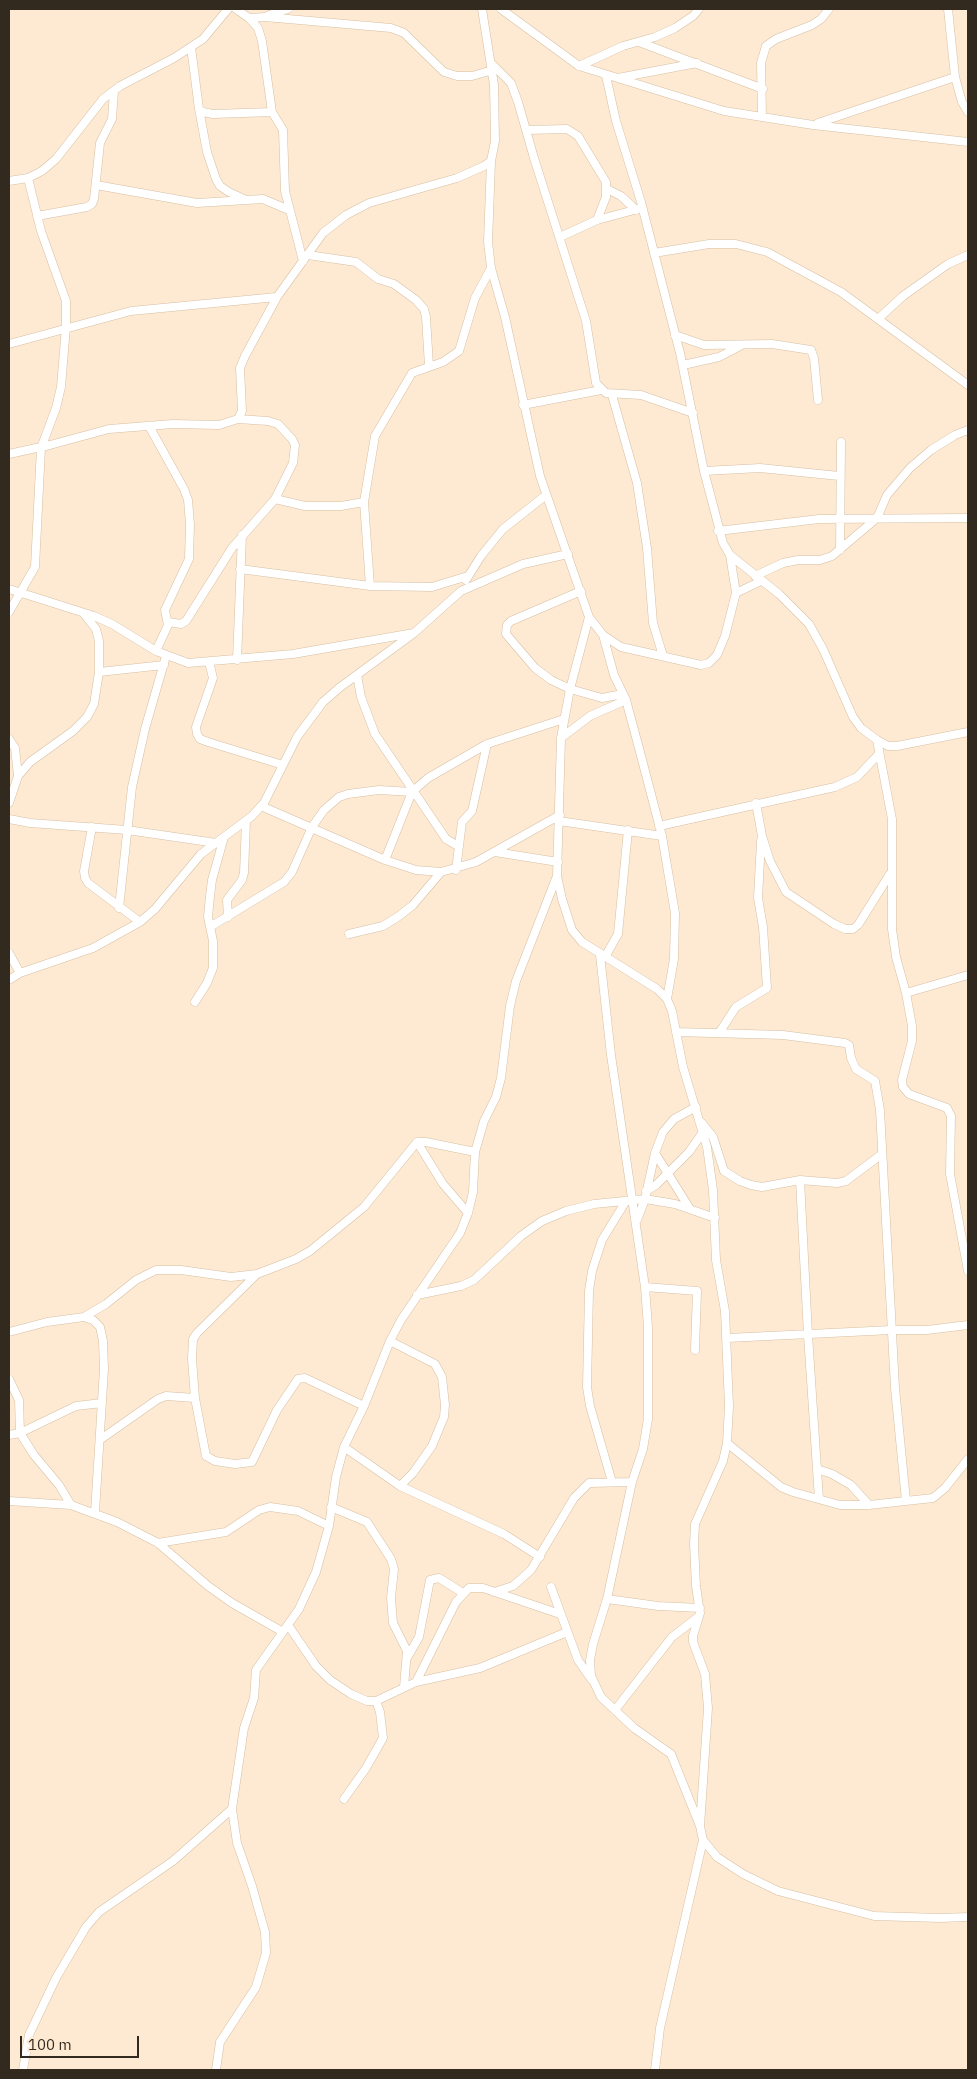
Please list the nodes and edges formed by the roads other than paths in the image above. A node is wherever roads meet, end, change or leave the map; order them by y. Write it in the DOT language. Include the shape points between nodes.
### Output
graph roads {
  1 [pos="228,9"];
  2 [pos="236,9"];
  3 [pos="288,9"];
  4 [pos="482,9"];
  5 [pos="500,9"];
  6 [pos="699,9"];
  7 [pos="829,9"];
  8 [pos="948,9"];
  9 [pos="265,17"];
  10 [pos="249,18"];
  11 [pos="639,42"];
  12 [pos="191,47"];
  13 [pos="697,63"];
  14 [pos="579,66"];
  15 [pos="492,67"];
  16 [pos="606,76"];
  17 [pos="955,77"];
  18 [pos="616,79"];
  19 [pos="763,89"];
  20 [pos="114,91"];
  21 [pos="199,109"];
  22 [pos="272,112"];
  23 [pos="968,112"];
  24 [pos="762,116"];
  25 [pos="813,125"];
  26 [pos="527,130"];
  27 [pos="968,142"];
  28 [pos="491,161"];
  29 [pos="28,178"];
  30 [pos="9,181"];
  31 [pos="96,185"];
  32 [pos="607,188"];
  33 [pos="244,200"];
  34 [pos="639,209"];
  35 [pos="289,210"];
  36 [pos="37,216"];
  37 [pos="596,220"];
  38 [pos="560,237"];
  39 [pos="654,254"];
  40 [pos="968,256"];
  41 [pos="306,258"];
  42 [pos="490,268"];
  43 [pos="277,297"];
  44 [pos="878,319"];
  45 [pos="66,327"];
  46 [pos="675,334"];
  47 [pos="9,344"];
  48 [pos="743,344"];
  49 [pos="682,365"];
  50 [pos="429,366"];
  51 [pos="968,385"];
  52 [pos="601,390"];
  53 [pos="612,395"];
  54 [pos="818,400"];
  55 [pos="524,405"];
  56 [pos="692,414"];
  57 [pos="238,419"];
  58 [pos="149,426"];
  59 [pos="968,430"];
  60 [pos="841,442"];
  61 [pos="41,448"];
  62 [pos="9,454"];
  63 [pos="704,470"];
  64 [pos="839,476"];
  65 [pos="546,495"];
  66 [pos="275,499"];
  67 [pos="364,502"];
  68 [pos="876,518"];
  69 [pos="968,518"];
  70 [pos="839,519"];
  71 [pos="718,531"];
  72 [pos="242,536"];
  73 [pos="840,550"];
  74 [pos="568,554"];
  75 [pos="730,555"];
  76 [pos="240,569"];
  77 [pos="468,576"];
  78 [pos="758,578"];
  79 [pos="370,586"];
  80 [pos="9,589"];
  81 [pos="461,591"];
  82 [pos="581,591"];
  83 [pos="20,593"];
  84 [pos="736,593"];
  85 [pos="9,612"];
  86 [pos="82,613"];
  87 [pos="588,617"];
  88 [pos="168,622"];
  89 [pos="414,633"];
  90 [pos="603,635"];
  91 [pos="156,651"];
  92 [pos="166,656"];
  93 [pos="663,656"];
  94 [pos="237,660"];
  95 [pos="209,662"];
  96 [pos="164,665"];
  97 [pos="99,672"];
  98 [pos="357,675"];
  99 [pos="570,689"];
  100 [pos="625,697"];
  101 [pos="564,719"];
  102 [pos="968,732"];
  103 [pos="561,738"];
  104 [pos="9,739"];
  105 [pos="877,740"];
  106 [pos="487,744"];
  107 [pos="878,755"];
  108 [pos="283,765"];
  109 [pos="18,776"];
  110 [pos="413,791"];
  111 [pos="9,803"];
  112 [pos="756,803"];
  113 [pos="261,806"];
  114 [pos="559,818"];
  115 [pos="9,819"];
  116 [pos="246,821"];
  117 [pos="659,826"];
  118 [pos="92,827"];
  119 [pos="312,827"];
  120 [pos="127,830"];
  121 [pos="628,830"];
  122 [pos="662,836"];
  123 [pos="762,836"];
  124 [pos="224,837"];
  125 [pos="216,843"];
  126 [pos="458,846"];
  127 [pos="495,852"];
  128 [pos="385,860"];
  129 [pos="558,862"];
  130 [pos="456,870"];
  131 [pos="892,870"];
  132 [pos="441,872"];
  133 [pos="558,876"];
  134 [pos="119,908"];
  135 [pos="228,917"];
  136 [pos="140,922"];
  137 [pos="210,927"];
  138 [pos="349,934"];
  139 [pos="9,953"];
  140 [pos="603,956"];
  141 [pos="20,973"];
  142 [pos="968,975"];
  143 [pos="9,980"];
  144 [pos="906,993"];
  145 [pos="667,999"];
  146 [pos="195,1002"];
  147 [pos="676,1032"];
  148 [pos="719,1032"];
  149 [pos="696,1107"];
  150 [pos="700,1121"];
  151 [pos="703,1132"];
  152 [pos="418,1142"];
  153 [pos="475,1152"];
  154 [pos="655,1153"];
  155 [pos="882,1154"];
  156 [pos="667,1173"];
  157 [pos="800,1180"];
  158 [pos="646,1195"];
  159 [pos="629,1200"];
  160 [pos="690,1209"];
  161 [pos="468,1213"];
  162 [pos="715,1218"];
  163 [pos="636,1222"];
  164 [pos="968,1271"];
  165 [pos="257,1274"];
  166 [pos="645,1287"];
  167 [pos="417,1295"];
  168 [pos="84,1317"];
  169 [pos="968,1325"];
  170 [pos="892,1330"];
  171 [pos="9,1332"];
  172 [pos="808,1335"];
  173 [pos="727,1338"];
  174 [pos="390,1341"];
  175 [pos="696,1350"];
  176 [pos="9,1379"];
  177 [pos="196,1398"];
  178 [pos="102,1403"];
  179 [pos="364,1406"];
  180 [pos="20,1433"];
  181 [pos="9,1435"];
  182 [pos="101,1440"];
  183 [pos="728,1443"];
  184 [pos="344,1447"];
  185 [pos="968,1459"];
  186 [pos="817,1469"];
  187 [pos="612,1482"];
  188 [pos="632,1482"];
  189 [pos="400,1486"];
  190 [pos="819,1499"];
  191 [pos="9,1501"];
  192 [pos="906,1501"];
  193 [pos="71,1505"];
  194 [pos="869,1505"];
  195 [pos="331,1508"];
  196 [pos="95,1512"];
  197 [pos="329,1526"];
  198 [pos="158,1543"];
  199 [pos="540,1557"];
  200 [pos="551,1587"];
  201 [pos="494,1592"];
  202 [pos="463,1593"];
  203 [pos="607,1599"];
  204 [pos="700,1608"];
  205 [pos="560,1614"];
  206 [pos="698,1617"];
  207 [pos="286,1629"];
  208 [pos="568,1632"];
  209 [pos="407,1659"];
  210 [pos="416,1682"];
  211 [pos="594,1682"];
  212 [pos="404,1687"];
  213 [pos="376,1701"];
  214 [pos="615,1710"];
  215 [pos="344,1799"];
  216 [pos="232,1810"];
  217 [pos="700,1826"];
  218 [pos="703,1840"];
  219 [pos="968,1916"];
  220 [pos="23,2070"];
  221 [pos="216,2070"];
  222 [pos="655,2070"];
  1 -- 12 [label="street" via="203,39"];
  2 -- 10 [label="street"];
  3 -- 9 [label="street"];
  4 -- 15 [label="street"];
  5 -- 14 [label="street"];
  6 -- 11 [label="street" via="675,28"];
  7 -- 19 [label="street" via="812,25 766,46 761,63"];
  8 -- 17 [label="street"];
  9 -- 10 [label="street"];
  9 -- 15 [label="street" via="391,28 404,33 444,72 472,76"];
  10 -- 22 [label="street" via="258,28 262,41"];
  11 -- 13 [label="street"];
  11 -- 14 [label="street" via="606,52"];
  12 -- 20 [label="street"];
  12 -- 21 [label="street"];
  13 -- 18 [label="street"];
  13 -- 19 [label="street"];
  14 -- 16 [label="street"];
  15 -- 26 [label="street" via="512,83"];
  15 -- 28 [label="street" via="495,141"];
  16 -- 18 [label="street"];
  16 -- 34 [label="street"];
  17 -- 23 [label="street"];
  17 -- 25 [label="street"];
  18 -- 24 [label="street" via="724,111"];
  19 -- 24 [label="street"];
  20 -- 29 [label="street" via="95,107 56,159"];
  20 -- 31 [label="street" via="112,119 100,143"];
  21 -- 22 [label="street" via="213,114"];
  21 -- 33 [label="street" via="216,179 220,186"];
  22 -- 35 [label="street" via="283,130 285,191"];
  24 -- 25 [label="street"];
  25 -- 27 [label="street"];
  26 -- 32 [label="street" via="554,128 573,131"];
  26 -- 38 [label="street"];
  28 -- 41 [label="street" via="457,178 369,203 334,223"];
  28 -- 42 [label="street"];
  29 -- 30 [label="street"];
  29 -- 36 [label="street"];
  31 -- 33 [label="street" via="197,203"];
  31 -- 36 [label="street" via="94,199 87,207"];
  32 -- 34 [label="street"];
  32 -- 37 [label="street"];
  33 -- 35 [label="street" via="263,199"];
  34 -- 37 [label="street"];
  34 -- 39 [label="street"];
  35 -- 41 [label="street"];
  36 -- 45 [label="street" via="66,301"];
  37 -- 38 [label="street"];
  38 -- 52 [label="street" via="586,322 594,377"];
  39 -- 44 [label="street" via="709,244 736,244 766,252 841,292"];
  39 -- 46 [label="street"];
  40 -- 44 [label="street" via="948,264 903,296"];
  41 -- 43 [label="street"];
  41 -- 50 [label="street" via="356,262 378,279 394,284 416,300 426,317"];
  42 -- 50 [label="street" via="475,298 459,351"];
  42 -- 55 [label="street" via="505,317"];
  43 -- 45 [label="street" via="164,306"];
  43 -- 57 [label="street" via="240,368 242,411"];
  44 -- 51 [label="street"];
  45 -- 47 [label="street"];
  45 -- 61 [label="street" via="61,387"];
  46 -- 48 [label="street" via="704,344"];
  46 -- 49 [label="street"];
  48 -- 49 [label="street" via="719,357"];
  48 -- 54 [label="street" via="772,344 812,350"];
  49 -- 56 [label="street"];
  50 -- 67 [label="street" via="412,373 378,428"];
  52 -- 53 [label="street"];
  52 -- 55 [label="street"];
  53 -- 56 [label="street" via="641,395"];
  53 -- 93 [label="street" via="637,483 647,548 653,623"];
  55 -- 65 [label="street"];
  56 -- 63 [label="street"];
  57 -- 58 [label="street" via="219,426"];
  57 -- 66 [label="street" via="273,422 295,445 293,463"];
  58 -- 61 [label="street" via="109,429"];
  58 -- 88 [label="street" via="181,481 188,500 189,559 165,610"];
  59 -- 68 [label="street" via="931,450 910,468 887,495"];
  60 -- 64 [label="street"];
  61 -- 62 [label="street"];
  61 -- 83 [label="street" via="35,567"];
  63 -- 64 [label="street" via="760,468"];
  63 -- 71 [label="street"];
  64 -- 70 [label="street"];
  65 -- 74 [label="street"];
  65 -- 77 [label="street" via="504,529"];
  66 -- 67 [label="street" via="305,506"];
  66 -- 72 [label="street"];
  67 -- 79 [label="street"];
  68 -- 69 [label="street"];
  68 -- 70 [label="street"];
  68 -- 73 [label="street"];
  70 -- 71 [label="street"];
  70 -- 73 [label="street"];
  71 -- 75 [label="street"];
  72 -- 76 [label="street"];
  72 -- 88 [label="street" via="220,563 186,621 182,624"];
  73 -- 78 [label="street" via="820,560 783,563"];
  74 -- 81 [label="street" via="523,564"];
  74 -- 82 [label="street"];
  75 -- 78 [label="street"];
  75 -- 84 [label="street"];
  76 -- 79 [label="street"];
  76 -- 94 [label="street"];
  77 -- 79 [label="street" via="432,587"];
  77 -- 81 [label="street"];
  78 -- 84 [label="street"];
  78 -- 105 [label="street" via="796,609 808,624 823,649 853,717"];
  80 -- 83 [label="street"];
  81 -- 89 [label="street"];
  82 -- 87 [label="street"];
  82 -- 99 [label="street" via="511,621 506,629 506,634 535,668"];
  83 -- 85 [label="street"];
  83 -- 86 [label="street"];
  84 -- 93 [label="street" via="726,636 714,660 701,665"];
  86 -- 91 [label="street" via="112,624"];
  86 -- 97 [label="street" via="96,629"];
  87 -- 90 [label="street"];
  87 -- 99 [label="street"];
  88 -- 91 [label="street"];
  89 -- 94 [label="street" via="293,654"];
  89 -- 98 [label="street"];
  90 -- 93 [label="street" via="621,647"];
  90 -- 100 [label="street" via="614,675"];
  91 -- 92 [label="street"];
  92 -- 95 [label="street" via="188,663"];
  92 -- 96 [label="street"];
  94 -- 95 [label="street"];
  95 -- 108 [label="street" via="213,678 196,726 200,739"];
  96 -- 97 [label="street"];
  96 -- 120 [label="street" via="138,759"];
  97 -- 109 [label="street" via="94,704 86,717 73,731 30,762"];
  98 -- 108 [label="street" via="323,702 297,737"];
  98 -- 110 [label="street" via="374,734"];
  99 -- 100 [label="street" via="602,698"];
  99 -- 101 [label="street"];
  100 -- 103 [label="street" via="590,716"];
  100 -- 117 [label="street"];
  101 -- 103 [label="street"];
  101 -- 106 [label="street"];
  102 -- 105 [label="street" via="897,746 888,746"];
  103 -- 114 [label="street"];
  104 -- 109 [label="street" via="15,748"];
  105 -- 107 [label="street"];
  106 -- 110 [label="street" via="441,769"];
  106 -- 126 [label="street" via="472,811 462,822"];
  107 -- 112 [label="street" via="857,777 835,787"];
  107 -- 131 [label="street" via="892,819"];
  108 -- 113 [label="street"];
  109 -- 111 [label="street"];
  110 -- 119 [label="street" via="379,790 348,794 331,803"];
  110 -- 126 [label="street" via="446,840"];
  110 -- 128 [label="street"];
  112 -- 117 [label="street"];
  112 -- 123 [label="street"];
  113 -- 116 [label="street"];
  113 -- 119 [label="street"];
  114 -- 121 [label="street"];
  114 -- 127 [label="street"];
  114 -- 129 [label="street"];
  115 -- 118 [label="street"];
  116 -- 124 [label="street"];
  116 -- 135 [label="street" via="244,873 228,900"];
  117 -- 122 [label="street"];
  118 -- 120 [label="street"];
  118 -- 134 [label="street" via="85,878"];
  119 -- 128 [label="street"];
  119 -- 135 [label="street" via="292,872 284,882"];
  120 -- 125 [label="street"];
  120 -- 134 [label="street"];
  121 -- 122 [label="street"];
  121 -- 140 [label="street" via="618,934"];
  122 -- 145 [label="street" via="676,925"];
  123 -- 131 [label="street" via="786,892 845,929 858,925"];
  123 -- 148 [label="street" via="758,898 766,988 736,1007"];
  124 -- 125 [label="street"];
  124 -- 137 [label="street" via="212,880"];
  125 -- 136 [label="street" via="201,854"];
  126 -- 130 [label="street"];
  127 -- 129 [label="street"];
  127 -- 130 [label="street"];
  128 -- 132 [label="street" via="416,870"];
  129 -- 133 [label="street"];
  130 -- 132 [label="street"];
  131 -- 144 [label="street" via="892,929"];
  132 -- 138 [label="street" via="413,905 399,916 383,926"];
  133 -- 140 [label="street" via="572,930 582,942"];
  133 -- 153 [label="street" via="516,981 501,1078"];
  134 -- 136 [label="street"];
  135 -- 137 [label="street"];
  136 -- 141 [label="street" via="93,948"];
  137 -- 146 [label="street" via="213,968"];
  139 -- 141 [label="street"];
  140 -- 145 [label="street"];
  140 -- 159 [label="street" via="611,1055"];
  141 -- 143 [label="street"];
  142 -- 144 [label="street"];
  144 -- 164 [label="street" via="912,1041 903,1087 909,1094 947,1108 951,1116 950,1174"];
  145 -- 147 [label="street"];
  147 -- 148 [label="street"];
  147 -- 149 [label="street"];
  148 -- 155 [label="street" via="849,1045 853,1064 876,1081"];
  149 -- 150 [label="street"];
  149 -- 154 [label="street" via="668,1125"];
  150 -- 151 [label="street"];
  150 -- 157 [label="street" via="713,1137 728,1175 762,1187"];
  151 -- 156 [label="street" via="689,1152"];
  151 -- 162 [label="street"];
  152 -- 153 [label="street"];
  152 -- 161 [label="street" via="443,1184"];
  152 -- 165 [label="street" via="379,1192 348,1222 296,1259"];
  153 -- 161 [label="street"];
  154 -- 156 [label="street"];
  154 -- 158 [label="street"];
  155 -- 157 [label="street" via="846,1181"];
  155 -- 170 [label="street"];
  156 -- 158 [label="street"];
  156 -- 160 [label="street"];
  157 -- 172 [label="street"];
  158 -- 159 [label="street"];
  158 -- 160 [label="street"];
  158 -- 163 [label="street"];
  159 -- 163 [label="street"];
  159 -- 167 [label="street" via="576,1209 542,1221 474,1280"];
  159 -- 187 [label="street" via="602,1240 589,1291 587,1387"];
  160 -- 162 [label="street"];
  161 -- 167 [label="street" via="460,1233"];
  162 -- 173 [label="street" via="716,1260"];
  163 -- 166 [label="street"];
  165 -- 168 [label="street" via="231,1277 156,1270 136,1280"];
  165 -- 177 [label="street" via="193,1340"];
  166 -- 175 [label="street" via="697,1291"];
  166 -- 188 [label="street" via="648,1418"];
  167 -- 174 [label="street"];
  168 -- 171 [label="street"];
  168 -- 178 [label="street" via="100,1327 103,1341"];
  169 -- 170 [label="street"];
  170 -- 172 [label="street"];
  170 -- 192 [label="street"];
  172 -- 173 [label="street"];
  172 -- 186 [label="street"];
  173 -- 183 [label="street"];
  174 -- 179 [label="street"];
  174 -- 189 [label="street" via="435,1364 442,1377 445,1405 444,1417 432,1446"];
  176 -- 180 [label="street" via="19,1400"];
  177 -- 179 [label="street" via="206,1456 235,1464 246,1464 255,1457 276,1410 298,1379 305,1378"];
  177 -- 182 [label="street" via="166,1396 158,1399"];
  178 -- 180 [label="street" via="76,1406"];
  178 -- 182 [label="street"];
  179 -- 184 [label="street"];
  180 -- 181 [label="street"];
  180 -- 193 [label="street"];
  182 -- 196 [label="street"];
  183 -- 190 [label="street" via="780,1487"];
  183 -- 204 [label="street" via="696,1524 694,1564"];
  184 -- 189 [label="street"];
  184 -- 195 [label="street"];
  185 -- 192 [label="street" via="939,1495"];
  186 -- 190 [label="street"];
  186 -- 194 [label="street" via="851,1485"];
  187 -- 188 [label="street"];
  187 -- 199 [label="street" via="589,1483 582,1488"];
  188 -- 203 [label="street"];
  189 -- 199 [label="street" via="504,1534"];
  190 -- 194 [label="street" via="840,1505"];
  191 -- 193 [label="street"];
  192 -- 194 [label="street"];
  193 -- 196 [label="street"];
  195 -- 197 [label="street"];
  195 -- 209 [label="street" via="367,1522 388,1553 394,1569 393,1623 405,1645"];
  196 -- 198 [label="street"];
  197 -- 198 [label="street" via="298,1511 270,1507 259,1510 226,1532"];
  197 -- 207 [label="street" via="316,1572"];
  198 -- 207 [label="street" via="232,1603"];
  199 -- 201 [label="street" via="521,1581"];
  200 -- 205 [label="street"];
  201 -- 202 [label="street" via="476,1586"];
  201 -- 205 [label="street"];
  202 -- 209 [label="street" via="439,1578 430,1580 419,1637"];
  202 -- 210 [label="street"];
  203 -- 204 [label="street"];
  203 -- 211 [label="street" via="590,1660"];
  204 -- 206 [label="street"];
  205 -- 208 [label="street"];
  206 -- 214 [label="street" via="672,1637"];
  206 -- 217 [label="street" via="693,1642 705,1674 708,1708"];
  207 -- 213 [label="street" via="330,1680 351,1694"];
  207 -- 216 [label="street" via="256,1670 254,1698 244,1728"];
  208 -- 210 [label="street" via="480,1668"];
  208 -- 211 [label="street" via="578,1660"];
  209 -- 212 [label="street"];
  210 -- 212 [label="street"];
  211 -- 214 [label="street" via="601,1697"];
  212 -- 213 [label="street"];
  213 -- 215 [label="street" via="383,1738"];
  214 -- 217 [label="street" via="671,1754"];
  216 -- 220 [label="street" via="173,1861 99,1912 86,1927 56,1978 29,2035"];
  216 -- 221 [label="street" via="237,1843 265,1932 266,1953 256,1987 220,2042"];
  217 -- 218 [label="street"];
  218 -- 219 [label="street" via="717,1857 743,1874 766,1886 808,1900 874,1916"];
  218 -- 222 [label="street" via="660,2028"];
}
